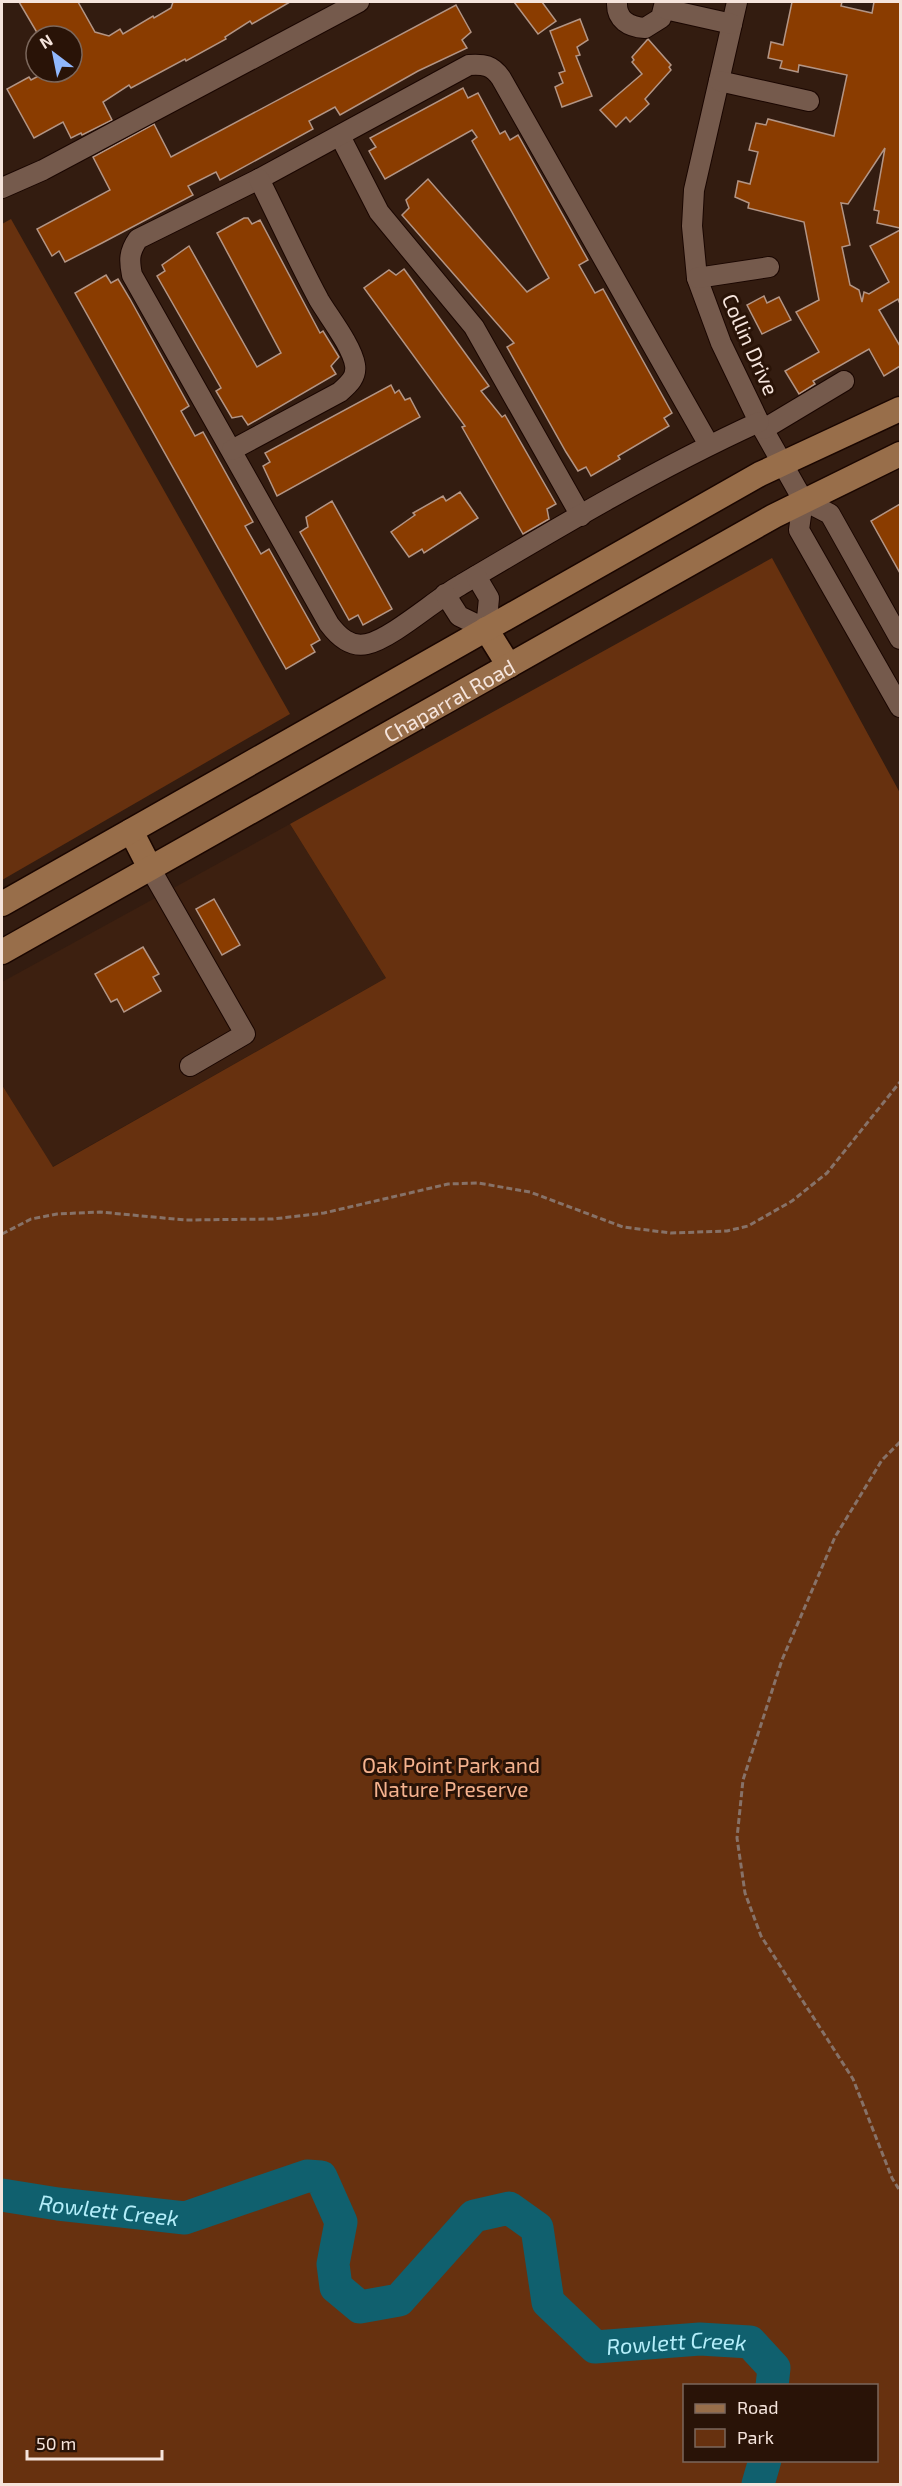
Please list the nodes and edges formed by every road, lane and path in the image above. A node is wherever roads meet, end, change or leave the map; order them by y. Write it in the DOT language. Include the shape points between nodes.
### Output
graph roads {
  1 [pos="359,2"];
  2 [pos="616,2"];
  3 [pos="737,2"];
  4 [pos="665,5"];
  5 [pos="732,24"];
  6 [pos="718,81"];
  7 [pos="809,101"];
  8 [pos="340,136"];
  9 [pos="259,179"];
  10 [pos="2,188"];
  11 [pos="769,267"];
  12 [pos="697,278"];
  13 [pos="844,381"];
  14 [pos="900,409"];
  15 [pos="761,426"];
  16 [pos="710,445"];
  17 [pos="232,450"];
  18 [pos="900,454"];
  19 [pos="783,462"];
  20 [pos="803,500"];
  21 [pos="581,516"];
  22 [pos="476,576"];
  23 [pos="445,594"];
  24 [pos="893,610"];
  25 [pos="486,629"];
  26 [pos="900,639"];
  27 [pos="509,666"];
  28 [pos="900,708"];
  29 [pos="130,831"];
  30 [pos="150,868"];
  31 [pos="2,904"];
  32 [pos="2,952"];
  33 [pos="190,1066"];
  34 [pos="900,1082"];
  35 [pos="2,1234"];
  36 [pos="900,1442"];
  37 [pos="900,2192"];
  1 -- 10 [label="street"];
  2 -- 4 [label="street" via="620,17 635,28 654,25"];
  3 -- 5 [label="street, Collin Drive"];
  4 -- 5 [label="street"];
  5 -- 6 [label="street, Collin Drive"];
  6 -- 7 [label="street"];
  6 -- 12 [label="street, Collin Drive" via="694,190 692,226"];
  8 -- 9 [label="street"];
  8 -- 16 [label="street" via="469,65 484,64 495,70"];
  8 -- 21 [label="street" via="378,212 474,327"];
  9 -- 17 [label="street" via="319,299 351,353 355,374 340,392"];
  9 -- 17 [label="street" via="138,239 129,261 132,275"];
  11 -- 12 [label="street, Collin Drive"];
  12 -- 15 [label="street, Collin Drive" via="721,343"];
  13 -- 15 [label="street, Collin Drive"];
  14 -- 19 [label="main road, Chaparral Road"];
  15 -- 16 [label="street"];
  15 -- 19 [label="street, Collin Drive"];
  16 -- 21 [label="street"];
  17 -- 23 [label="street" via="338,637 351,644 366,644"];
  18 -- 20 [label="main road, Chaparral Road"];
  19 -- 20 [label="street, Collin Drive"];
  19 -- 25 [label="main road, Chaparral Road"];
  20 -- 24 [label="street" via="830,514"];
  20 -- 27 [label="main road, Chaparral Road"];
  20 -- 28 [label="street" via="799,530"];
  21 -- 22 [label="street"];
  22 -- 23 [label="street"];
  22 -- 25 [label="street" via="489,598"];
  23 -- 25 [label="street" via="459,616"];
  24 -- 26 [label="street"];
  25 -- 27 [label="main road"];
  25 -- 29 [label="main road, Chaparral Road"];
  27 -- 30 [label="main road, Chaparral Road"];
  29 -- 30 [label="main road"];
  29 -- 31 [label="main road, Chaparral Road"];
  30 -- 32 [label="main road, Chaparral Road"];
  30 -- 33 [label="street" via="245,1034"];
  34 -- 35 [label="path" via="827,1173 792,1201 748,1226 727,1231 671,1233 623,1227 530,1192 478,1183 448,1184 324,1213 273,1219 185,1220 100,1212 57,1214 31,1220"];
  36 -- 37 [label="path" via="882,1460 835,1537 782,1660 743,1780 737,1838 746,1893 761,1936 853,2079"];
}
